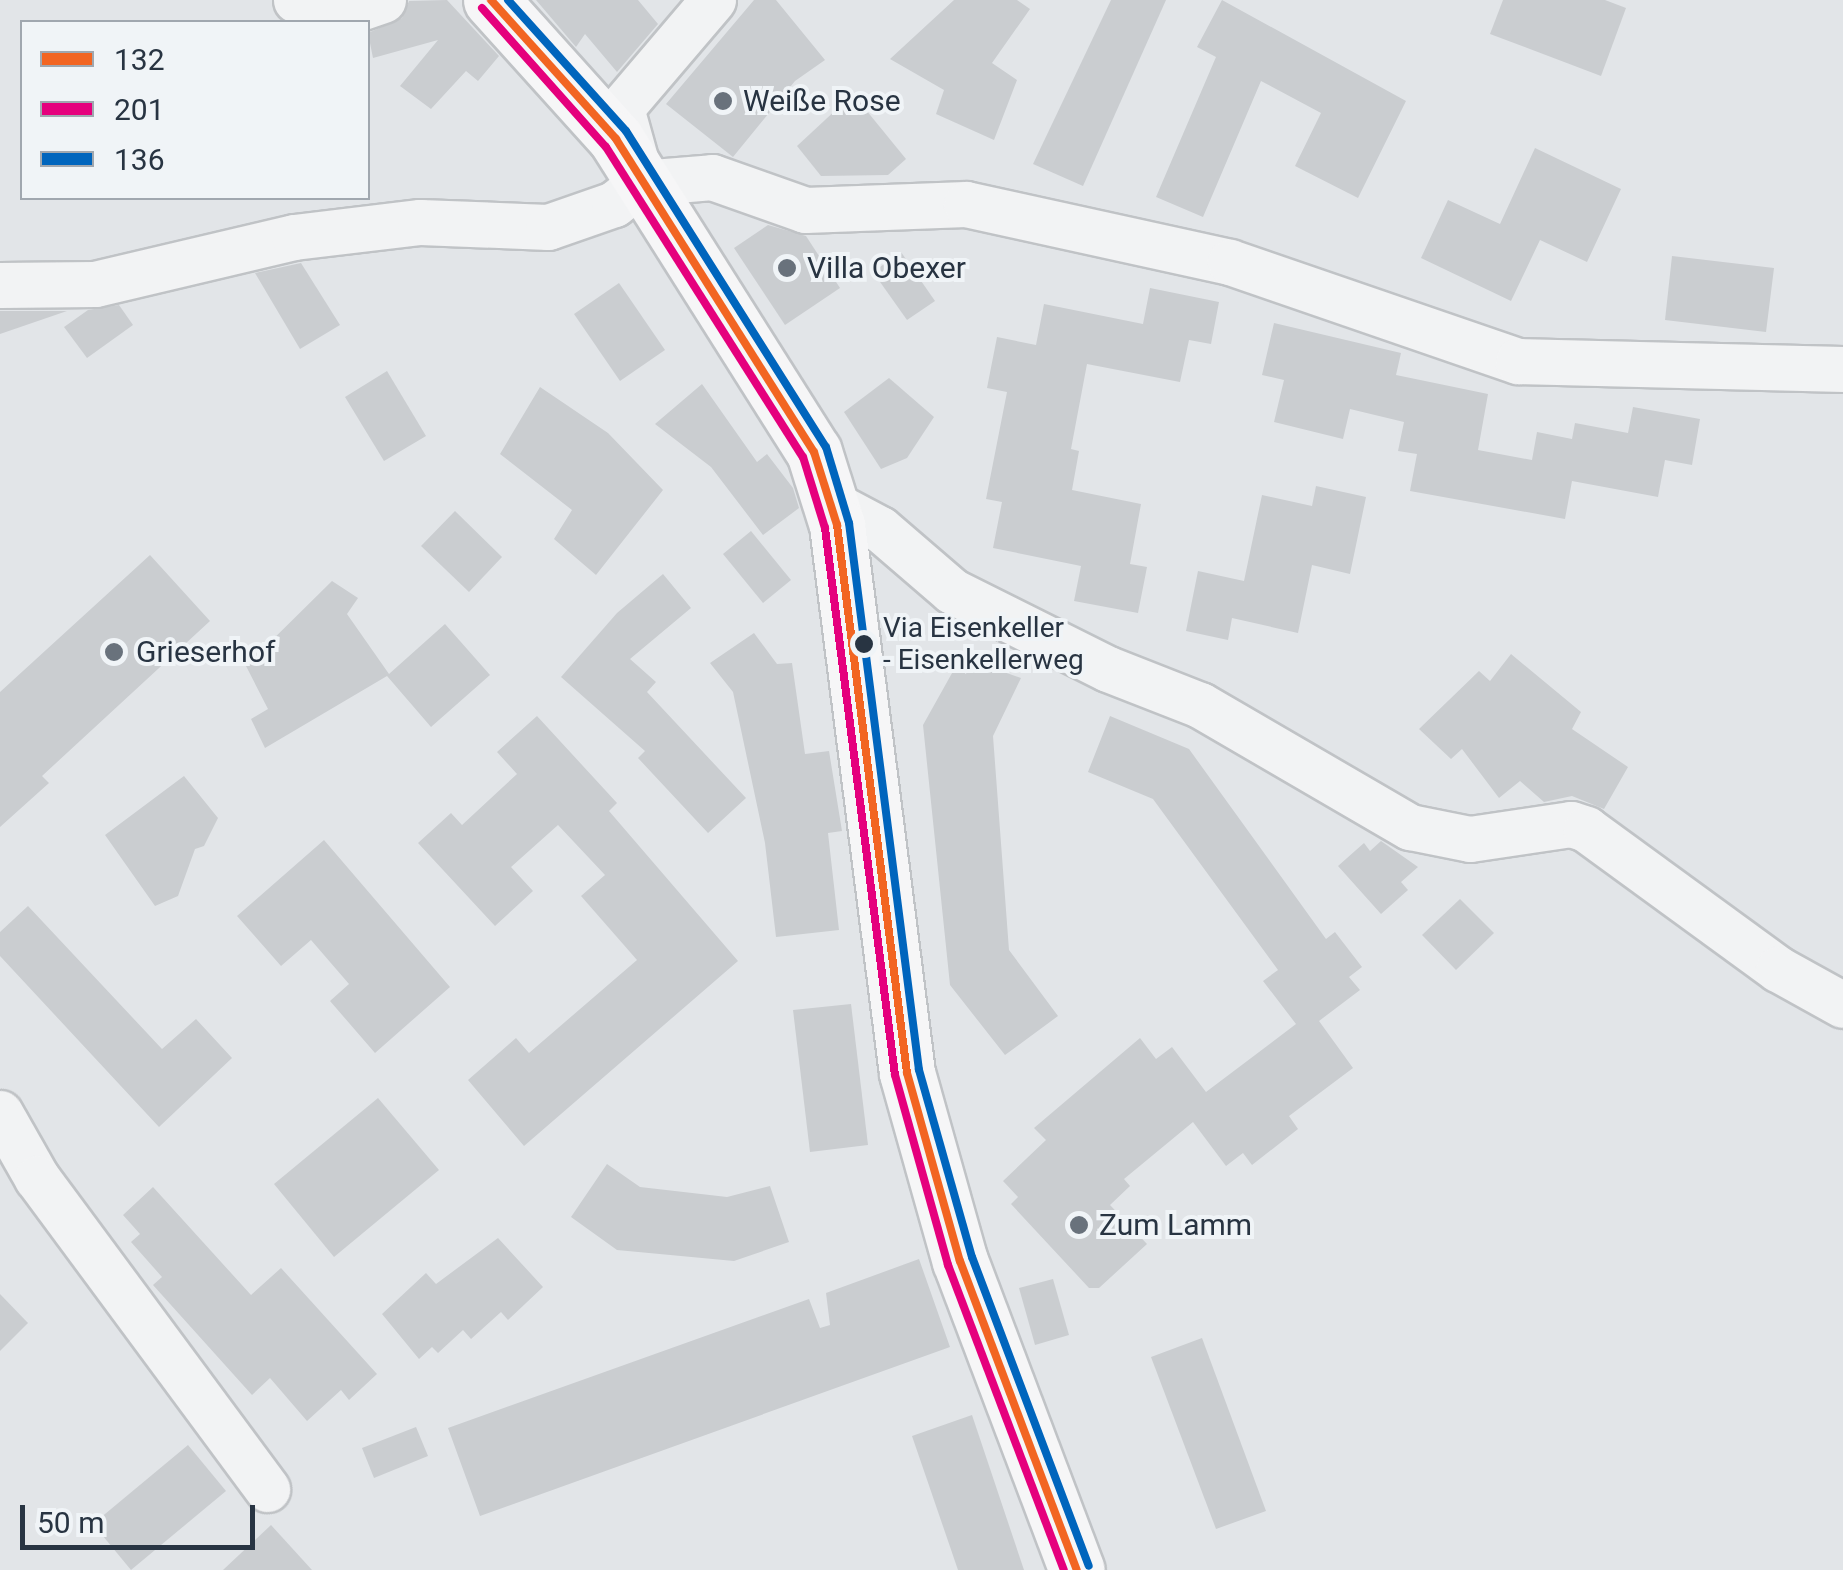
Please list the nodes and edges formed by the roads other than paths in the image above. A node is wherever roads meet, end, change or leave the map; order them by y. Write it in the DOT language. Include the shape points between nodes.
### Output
graph roads {
  1 [pos="296,0"];
  2 [pos="383,0"];
  3 [pos="491,0"];
  4 [pos="714,0"];
  5 [pos="641,184"];
  6 [pos="0,285"];
  7 [pos="1843,369"];
  8 [pos="830,503"];
  9 [pos="1843,1005"];
  10 [pos="0,1113"];
  11 [pos="267,1489"];
  12 [pos="1076,1570"];
  1 -- 2 [label="street" via="348,12"];
  3 -- 5 [label="main road" via="616,139"];
  4 -- 5 [label="street" via="621,108"];
  5 -- 6 [label="street" via="614,204 548,227 420,222 294,237 95,284"];
  5 -- 7 [label="street" via="712,177 805,210 966,204 1230,262 1518,362"];
  5 -- 8 [label="main road" via="784,399 814,452"];
  8 -- 9 [label="street" via="880,529 952,591 1108,669 1200,705 1410,827 1470,840 1570,824 1586,830 1778,969"];
  8 -- 12 [label="main road" via="907,1074 960,1261"];
  10 -- 11 [label="street" via="37,1178"];
}
